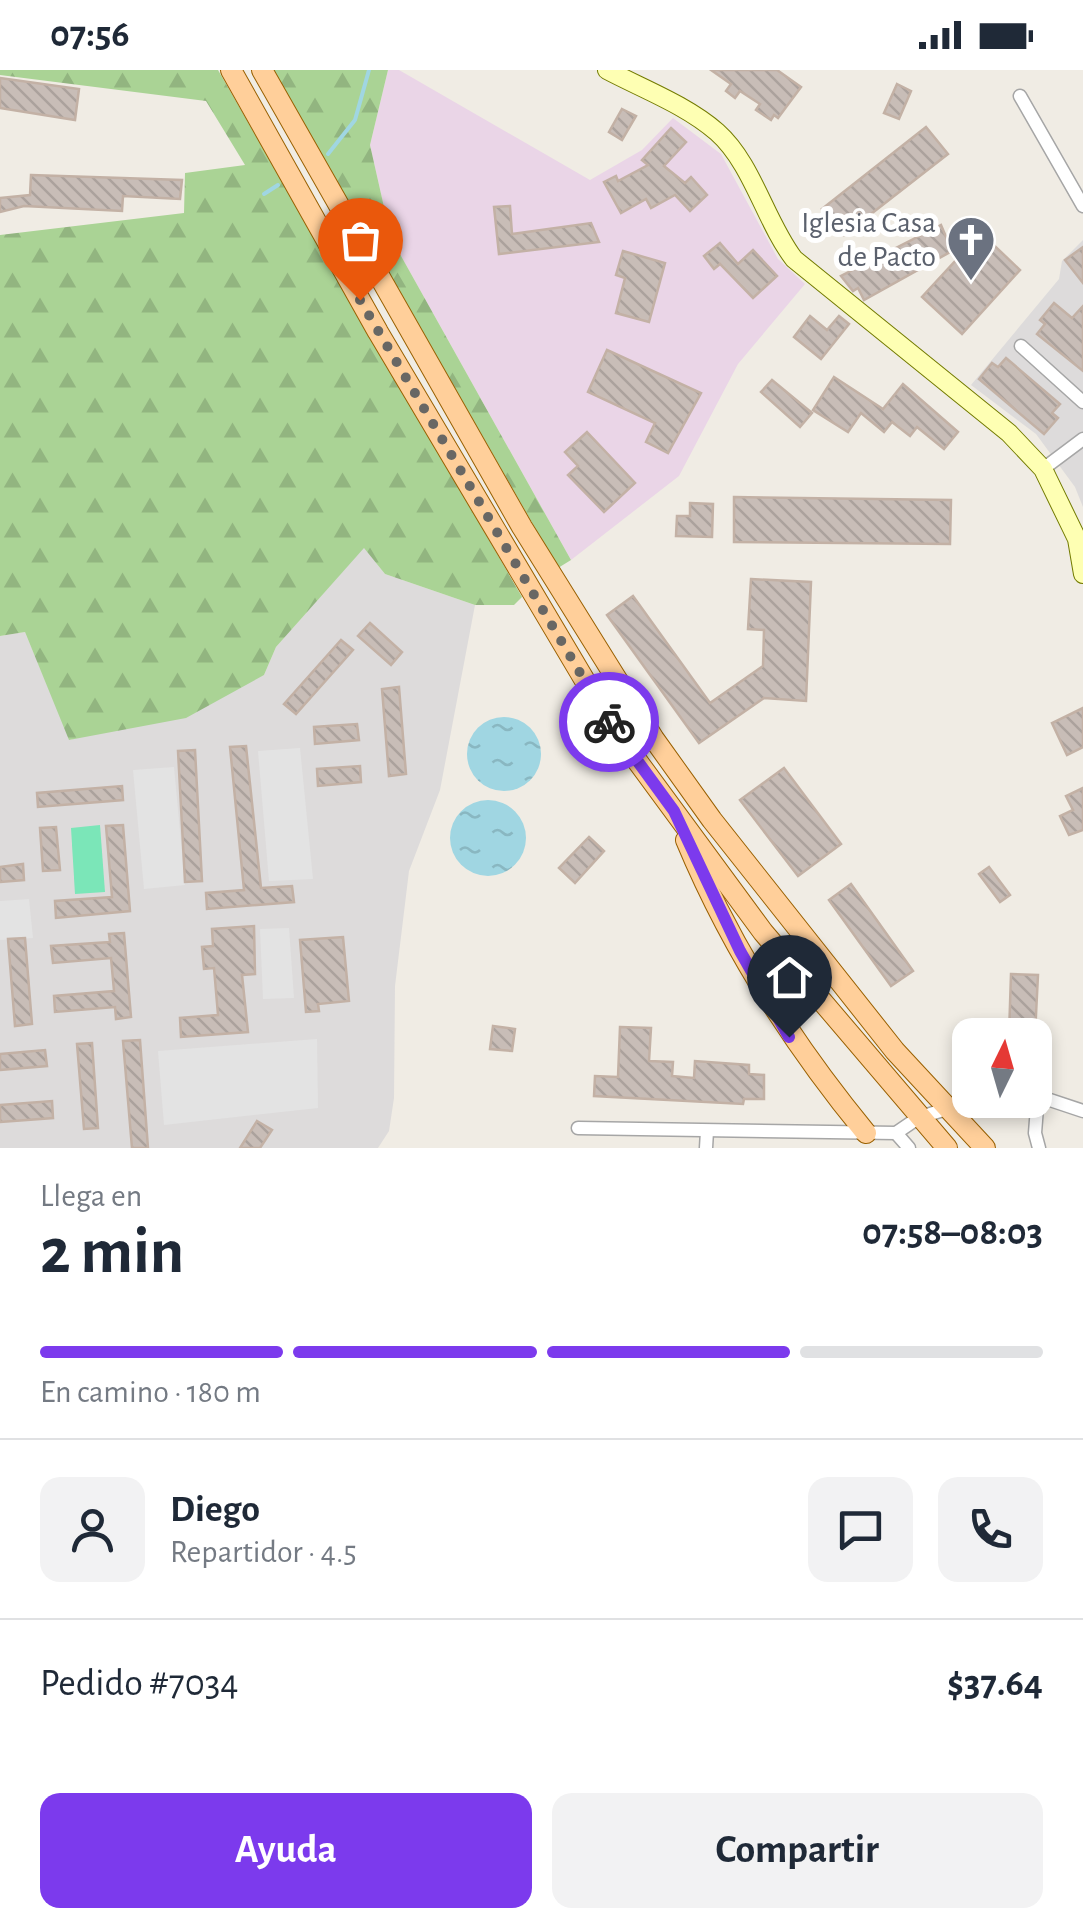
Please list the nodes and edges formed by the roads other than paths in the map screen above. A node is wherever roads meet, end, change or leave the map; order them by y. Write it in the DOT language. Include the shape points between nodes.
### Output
graph roads {
  1 [pos="231,70"];
  2 [pos="262,70"];
  3 [pos="607,70"];
  4 [pos="1020,96"];
  5 [pos="1083,206"];
  6 [pos="1021,346"];
  7 [pos="1083,402"];
  8 [pos="1083,439"];
  9 [pos="1043,469"];
  10 [pos="1083,574"];
  11 [pos="674,811"];
  12 [pos="1052,1100"];
  13 [pos="952,1108"];
  14 [pos="948,1109"];
  15 [pos="1083,1111"];
  16 [pos="918,1118"];
  17 [pos="1035,1118"];
  18 [pos="578,1128"];
  19 [pos="706,1132"];
  20 [pos="866,1133"];
  21 [pos="896,1133"];
  22 [pos="706,1148"];
  23 [pos="909,1148"];
  24 [pos="947,1148"];
  25 [pos="985,1148"];
  26 [pos="1039,1148"];
  1 -- 11 [label="main road" via="494,533 613,728"];
  2 -- 14 [label="main road" via="522,527 654,739 800,932"];
  3 -- 9 [label="street" via="719,134 794,259 1009,433"];
  4 -- 5 [label="street"];
  6 -- 7 [label="street"];
  8 -- 9 [label="street"];
  9 -- 10 [label="street" via="1078,539"];
  11 -- 16 [label="main road" via="763,932"];
  11 -- 20 [label="main road" via="789,1037"];
  12 -- 15 [label="street"];
  13 -- 14 [label="street"];
  14 -- 16 [label="street"];
  14 -- 25 [label="main road"];
  16 -- 21 [label="street"];
  16 -- 24 [label="main road"];
  17 -- 26 [label="street"];
  18 -- 19 [label="street"];
  19 -- 20 [label="street"];
  19 -- 22 [label="street"];
  20 -- 21 [label="street"];
  21 -- 23 [label="street"];
}
